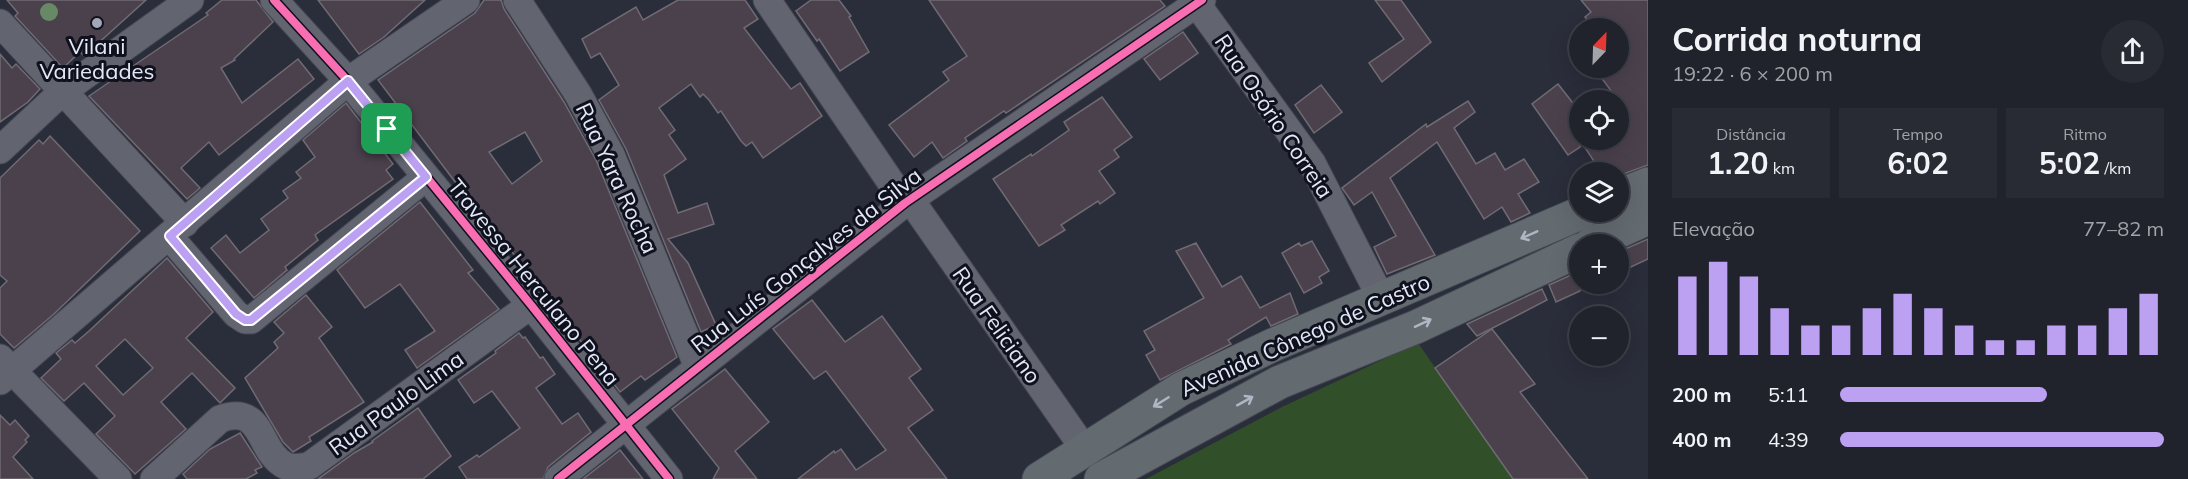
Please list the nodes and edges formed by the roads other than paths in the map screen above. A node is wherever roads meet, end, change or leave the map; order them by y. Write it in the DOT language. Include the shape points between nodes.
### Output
graph roads {
  1 [pos="190,0"];
  2 [pos="274,0"];
  3 [pos="466,0"];
  4 [pos="517,0"];
  5 [pos="767,0"];
  6 [pos="1198,1"];
  7 [pos="0,23"];
  8 [pos="348,81"];
  9 [pos="62,92"];
  10 [pos="0,150"];
  11 [pos="426,177"];
  12 [pos="1648,184"];
  13 [pos="1629,192"];
  14 [pos="908,201"];
  15 [pos="1569,218"];
  16 [pos="1648,218"];
  17 [pos="177,230"];
  18 [pos="1613,234"];
  19 [pos="1569,255"];
  20 [pos="1382,300"];
  21 [pos="531,305"];
  22 [pos="698,367"];
  23 [pos="4,370"];
  24 [pos="627,424"];
  25 [pos="1084,450"];
  26 [pos="118,479"];
  27 [pos="154,479"];
  28 [pos="558,479"];
  29 [pos="669,479"];
  30 [pos="1039,479"];
  31 [pos="1101,479"];
  1 -- 9 [label="street"];
  2 -- 8 [label="street, Travessa Herculano Pena"];
  3 -- 8 [label="street"];
  4 -- 22 [label="street, Rua Yara Rocha" via="578,94 611,155"];
  5 -- 14 [label="street, Rua Feliciano"];
  6 -- 14 [label="street, Rua Luís Gonçalves da Silva"];
  6 -- 20 [label="street, Rua Osório Correia" via="1312,164"];
  7 -- 9 [label="street"];
  8 -- 11 [label="street, Travessa Herculano Pena"];
  8 -- 17 [label="street"];
  9 -- 10 [label="street"];
  9 -- 17 [label="street"];
  11 -- 17 [label="street" via="251,320 236,314"];
  11 -- 21 [label="street, Travessa Herculano Pena"];
  12 -- 13 [label="main road"];
  14 -- 22 [label="street, Rua Luís Gonçalves da Silva"];
  14 -- 25 [label="street, Rua Feliciano"];
  15 -- 20 [label="main road, Avenida Cônego de Castro, one-way"];
  16 -- 18 [label="main road"];
  17 -- 23 [label="street"];
  31 -- 19 [label="main road, Avenida Cônego de Castro, one-way" via="1280,381 1416,327"];
  20 -- 25 [label="main road, Avenida Cônego de Castro, one-way" via="1181,389"];
  21 -- 24 [label="street, Travessa Herculano Pena"];
  21 -- 27 [label="street, Rua Paulo Lima" via="309,466 287,466 277,459 253,422 230,415 220,418"];
  22 -- 24 [label="street, Rua Luís Gonçalves da Silva"];
  23 -- 26 [label="street"];
  24 -- 28 [label="street, Rua Luís Gonçalves da Silva"];
  24 -- 29 [label="street, Travessa Herculano Pena"];
  25 -- 30 [label="main road, Avenida Cônego de Castro"];
}
